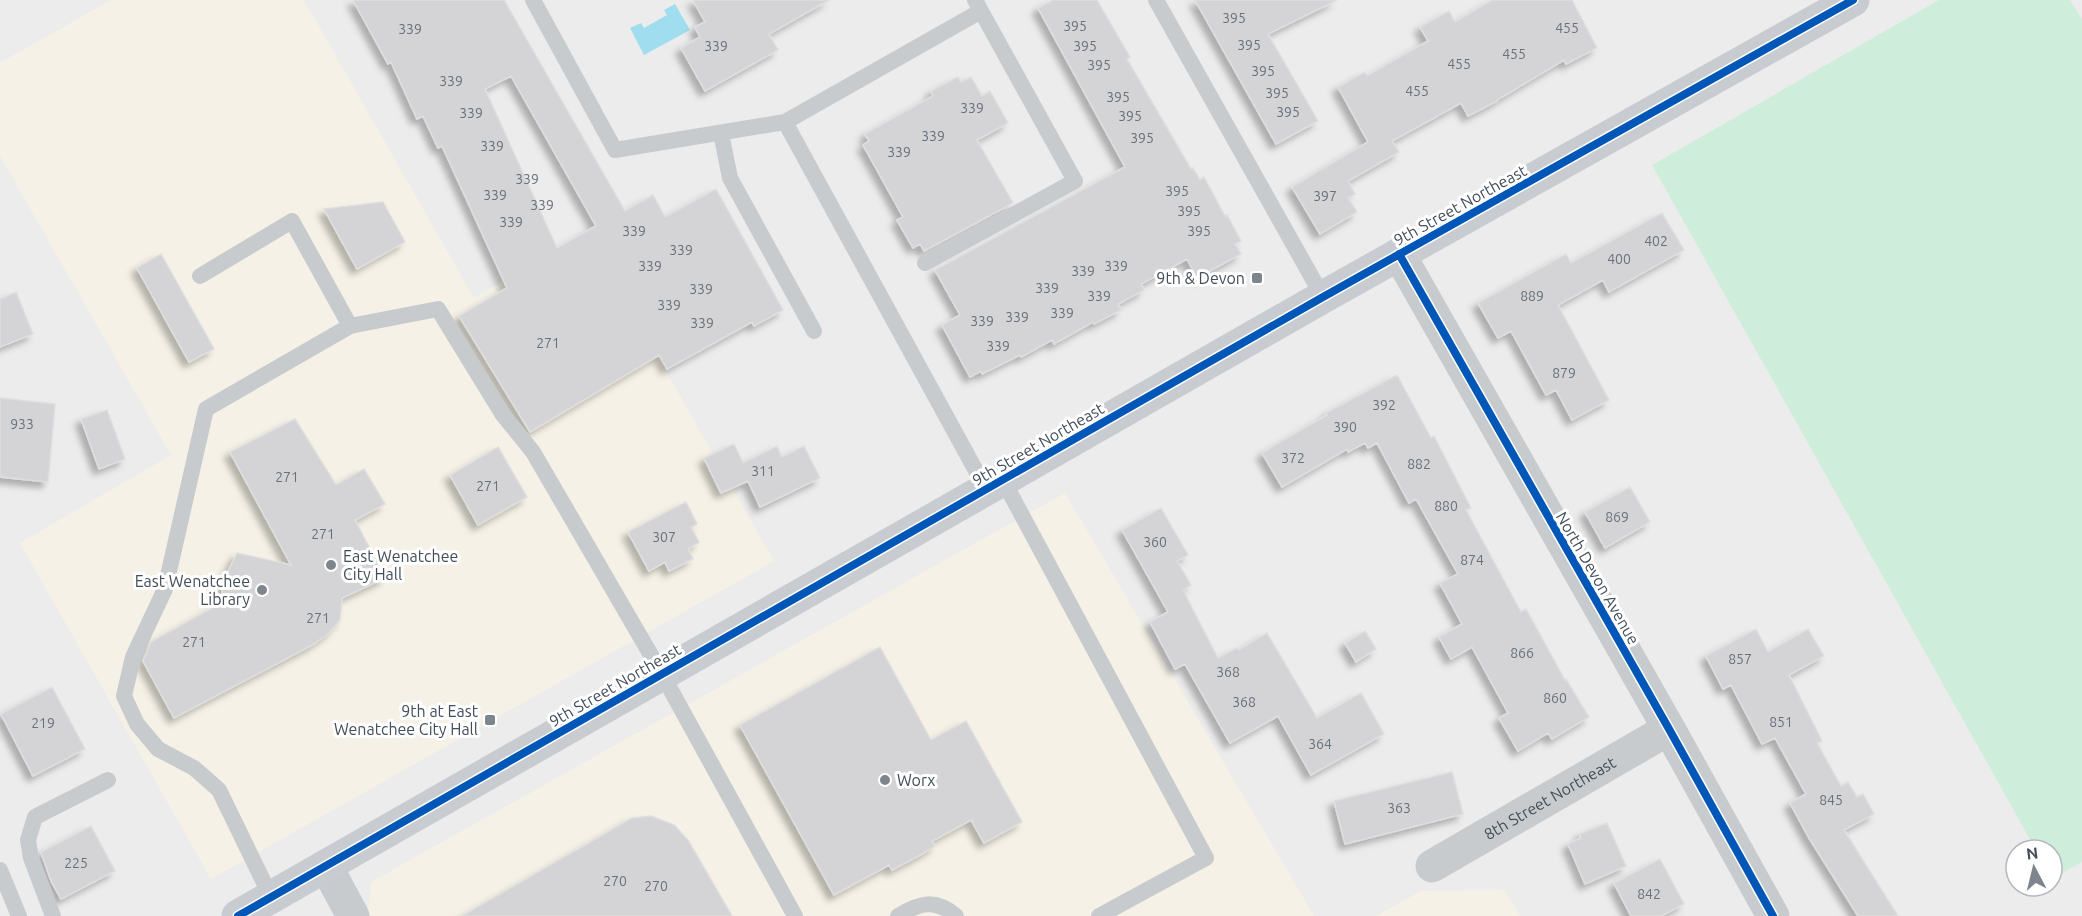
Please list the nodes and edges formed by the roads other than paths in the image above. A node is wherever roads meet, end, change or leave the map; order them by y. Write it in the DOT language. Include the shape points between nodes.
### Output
graph roads {
  1 [pos="533,0"];
  2 [pos="1156,0"];
  3 [pos="1853,0"];
  4 [pos="978,5"];
  5 [pos="785,122"];
  6 [pos="721,133"];
  7 [pos="1399,254"];
  8 [pos="925,263"];
  9 [pos="200,276"];
  10 [pos="1323,297"];
  11 [pos="350,326"];
  12 [pos="814,331"];
  13 [pos="994,484"];
  14 [pos="662,674"];
  15 [pos="1670,729"];
  16 [pos="108,780"];
  17 [pos="326,866"];
  18 [pos="1432,866"];
  19 [pos="0,870"];
  20 [pos="271,897"];
  21 [pos="19,916"];
  22 [pos="53,916"];
  23 [pos="238,916"];
  24 [pos="353,916"];
  25 [pos="795,916"];
  26 [pos="898,916"];
  27 [pos="956,916"];
  28 [pos="1099,916"];
  29 [pos="1773,916"];
  1 -- 6 [label="lane" via="615,150"];
  2 -- 10 [label="lane"];
  3 -- 7 [label="main road, 9th Street Northeast"];
  4 -- 5 [label="lane"];
  4 -- 8 [label="lane" via="1075,181"];
  5 -- 6 [label="lane"];
  5 -- 13 [label="lane"];
  6 -- 12 [label="lane" via="730,178"];
  7 -- 10 [label="main road, 9th Street Northeast"];
  7 -- 15 [label="street, North Devon Avenue"];
  9 -- 11 [label="lane" via="292,221"];
  10 -- 13 [label="main road, 9th Street Northeast"];
  11 -- 14 [label="lane" via="438,309 503,415 533,452"];
  11 -- 20 [label="lane" via="206,409 165,589 134,657 124,696 136,724 158,749 194,768 219,790"];
  13 -- 14 [label="main road, 9th Street Northeast"];
  13 -- 28 [label="lane" via="1206,858"];
  14 -- 17 [label="main road, 9th Street Northeast"];
  14 -- 25 [label="lane"];
  15 -- 18 [label="street, 8th Street Northeast"];
  15 -- 29 [label="street, North Devon Avenue"];
  16 -- 22 [label="lane" via="35,816 28,840 31,858"];
  17 -- 20 [label="main road, 9th Street Northeast"];
  17 -- 24 [label="street"];
  19 -- 21 [label="lane"];
  20 -- 23 [label="main road, 9th Street Northeast"];
  26 -- 27 [label="lane" via="929,903"];
}
